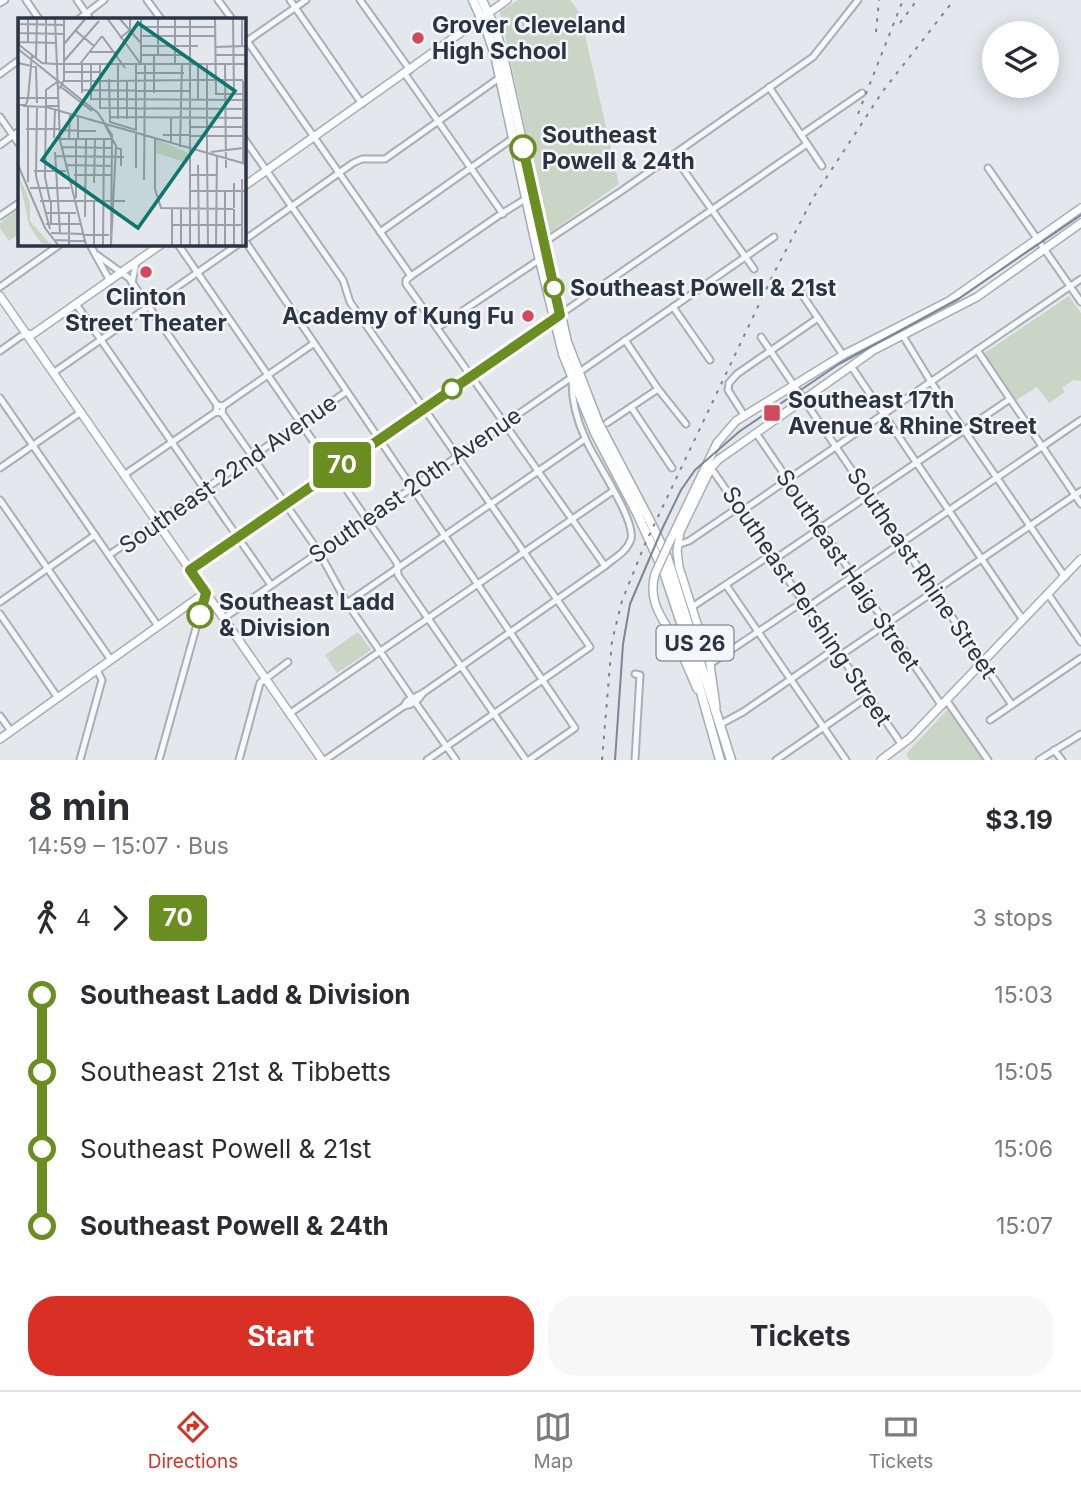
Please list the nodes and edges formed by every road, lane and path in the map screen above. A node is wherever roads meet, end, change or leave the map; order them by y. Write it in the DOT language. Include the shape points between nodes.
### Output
graph roads {
  1 [pos="5,0"];
  2 [pos="26,0"];
  3 [pos="77,0"];
  4 [pos="104,0"];
  5 [pos="148,0"];
  6 [pos="218,0"];
  7 [pos="290,0"];
  8 [pos="306,0"];
  9 [pos="360,0"];
  10 [pos="473,0"];
  11 [pos="482,0"];
  12 [pos="508,0"];
  13 [pos="858,0"];
  14 [pos="0,3"];
  15 [pos="295,8"];
  16 [pos="485,16"];
  17 [pos="88,17"];
  18 [pos="38,18"];
  19 [pos="160,18"];
  20 [pos="231,18"];
  21 [pos="245,40"];
  22 [pos="18,61"];
  23 [pos="407,72"];
  24 [pos="0,74"];
  25 [pos="503,76"];
  26 [pos="769,88"];
  27 [pos="862,93"];
  28 [pos="362,104"];
  29 [pos="0,117"];
  30 [pos="438,121"];
  31 [pos="18,132"];
  32 [pos="801,135"];
  33 [pos="13,136"];
  34 [pos="314,137"];
  35 [pos="245,139"];
  36 [pos="517,139"];
  37 [pos="18,143"];
  38 [pos="807,144"];
  39 [pos="0,145"];
  40 [pos="673,155"];
  41 [pos="822,166"];
  42 [pos="471,168"];
  43 [pos="988,168"];
  44 [pos="267,170"];
  45 [pos="340,174"];
  46 [pos="245,186"];
  47 [pos="530,199"];
  48 [pos="18,203"];
  49 [pos="293,207"];
  50 [pos="1081,208"];
  51 [pos="712,209"];
  52 [pos="503,214"];
  53 [pos="0,216"];
  54 [pos="1081,223"];
  55 [pos="380,232"];
  56 [pos="774,237"];
  57 [pos="1037,239"];
  58 [pos="245,240"];
  59 [pos="540,243"];
  60 [pos="245,244"];
  61 [pos="59,245"];
  62 [pos="90,245"];
  63 [pos="160,245"];
  64 [pos="178,245"];
  65 [pos="237,245"];
  66 [pos="1045,250"];
  67 [pos="97,255"];
  68 [pos="745,257"];
  69 [pos="543,260"];
  70 [pos="136,262"];
  71 [pos="754,269"];
  72 [pos="121,273"];
  73 [pos="197,273"];
  74 [pos="411,276"];
  75 [pos="1081,279"];
  76 [pos="110,281"];
  77 [pos="132,283"];
  78 [pos="0,286"];
  79 [pos="1070,287"];
  80 [pos="799,290"];
  81 [pos="0,296"];
  82 [pos="1081,302"];
  83 [pos="76,304"];
  84 [pos="149,306"];
  85 [pos="673,307"];
  86 [pos="557,317"];
  87 [pos="818,318"];
  88 [pos="437,328"];
  89 [pos="27,335"];
  90 [pos="903,336"];
  91 [pos="761,337"];
  92 [pos="101,340"];
  93 [pos="625,340"];
  94 [pos="313,344"];
  95 [pos="0,351"];
  96 [pos="771,351"];
  97 [pos="977,351"];
  98 [pos="843,355"];
  99 [pos="710,360"];
  100 [pos="851,366"];
  101 [pos="53,373"];
  102 [pos="575,375"];
  103 [pos="267,376"];
  104 [pos="472,376"];
  105 [pos="931,382"];
  106 [pos="793,386"];
  107 [pos="658,388"];
  108 [pos="346,392"];
  109 [pos="0,398"];
  110 [pos="1010,399"];
  111 [pos="804,401"];
  112 [pos="631,407"];
  113 [pos="424,408"];
  114 [pos="219,409"];
  115 [pos="81,412"];
  116 [pos="744,415"];
  117 [pos="884,415"];
  118 [pos="1081,421"];
  119 [pos="300,423"];
  120 [pos="505,423"];
  121 [pos="607,424"];
  122 [pos="685,424"];
  123 [pos="965,430"];
  124 [pos="756,433"];
  125 [pos="585,439"];
  126 [pos="379,440"];
  127 [pos="171,442"];
  128 [pos="32,445"];
  129 [pos="1042,447"];
  130 [pos="836,448"];
  131 [pos="457,455"];
  132 [pos="253,456"];
  133 [pos="916,462"];
  134 [pos="0,468"];
  135 [pos="671,468"];
  136 [pos="711,468"];
  137 [pos="334,471"];
  138 [pos="538,471"];
  139 [pos="124,475"];
  140 [pos="997,478"];
  141 [pos="787,481"];
  142 [pos="412,487"];
  143 [pos="205,489"];
  144 [pos="612,491"];
  145 [pos="1081,491"];
  146 [pos="869,495"];
  147 [pos="1075,495"];
  148 [pos="0,500"];
  149 [pos="491,503"];
  150 [pos="1081,504"];
  151 [pos="286,505"];
  152 [pos="741,509"];
  153 [pos="949,511"];
  154 [pos="367,519"];
  155 [pos="572,519"];
  156 [pos="157,522"];
  157 [pos="1030,526"];
  158 [pos="820,528"];
  159 [pos="95,535"];
  160 [pos="444,536"];
  161 [pos="238,537"];
  162 [pos="674,543"];
  163 [pos="901,543"];
  164 [pos="524,551"];
  165 [pos="319,552"];
  166 [pos="109,555"];
  167 [pos="773,557"];
  168 [pos="982,559"];
  169 [pos="1081,559"];
  170 [pos="605,566"];
  171 [pos="47,568"];
  172 [pos="397,568"];
  173 [pos="190,570"];
  174 [pos="853,576"];
  175 [pos="1065,576"];
  176 [pos="271,585"];
  177 [pos="476,585"];
  178 [pos="726,585"];
  179 [pos="934,591"];
  180 [pos="206,593"];
  181 [pos="1048,594"];
  182 [pos="557,599"];
  183 [pos="0,602"];
  184 [pos="347,603"];
  185 [pos="806,604"];
  186 [pos="692,607"];
  187 [pos="0,614"];
  188 [pos="224,618"];
  189 [pos="428,618"];
  190 [pos="1023,620"];
  191 [pos="886,624"];
  192 [pos="158,626"];
  193 [pos="758,631"];
  194 [pos="509,633"];
  195 [pos="1081,642"];
  196 [pos="836,648"];
  197 [pos="381,651"];
  198 [pos="841,656"];
  199 [pos="1081,657"];
  200 [pos="111,660"];
  201 [pos="288,662"];
  202 [pos="983,662"];
  203 [pos="710,664"];
  204 [pos="461,666"];
  205 [pos="97,670"];
  206 [pos="635,674"];
  207 [pos="265,678"];
  208 [pos="791,679"];
  209 [pos="542,680"];
  210 [pos="869,696"];
  211 [pos="58,698"];
  212 [pos="414,700"];
  213 [pos="702,701"];
  214 [pos="944,703"];
  215 [pos="1012,705"];
  216 [pos="494,713"];
  217 [pos="289,714"];
  218 [pos="0,716"];
  219 [pos="990,720"];
  220 [pos="718,722"];
  221 [pos="824,728"];
  222 [pos="11,731"];
  223 [pos="1081,734"];
  224 [pos="0,738"];
  225 [pos="902,745"];
  226 [pos="446,746"];
  227 [pos="1054,750"];
  228 [pos="80,760"];
  229 [pos="159,760"];
  230 [pos="239,760"];
  231 [pos="323,760"];
  232 [pos="427,760"];
  233 [pos="456,760"];
  234 [pos="528,760"];
  235 [pos="635,760"];
  236 [pos="720,760"];
  237 [pos="731,760"];
  238 [pos="776,760"];
  239 [pos="846,760"];
  240 [pos="881,760"];
  241 [pos="988,760"];
  242 [pos="1039,760"];
  243 [pos="1062,760"];
  1 -- 14 [label="street"];
  2 -- 18 [label="street"];
  3 -- 17 [label="street"];
  4 -- 17 [label="street"];
  5 -- 19 [label="street"];
  6 -- 20 [label="street"];
  7 -- 15 [label="street"];
  8 -- 15 [label="street"];
  9 -- 23 [label="street"];
  10 -- 16 [label="main road, US 26"];
  11 -- 16 [label="main road, US 26"];
  12 -- 16 [label="street"];
  13 -- 26 [label="street" via="813,57"];
  15 -- 21 [label="street"];
  15 -- 28 [label="street"];
  16 -- 23 [label="street"];
  16 -- 25 [label="main road, US 26"];
  21 -- 34 [label="street"];
  22 -- 24 [label="street"];
  23 -- 28 [label="street"];
  23 -- 30 [label="street"];
  25 -- 30 [label="street"];
  25 -- 36 [label="main road, US 26"];
  26 -- 32 [label="street"];
  26 -- 40 [label="street"];
  27 -- 32 [label="street"];
  28 -- 34 [label="street"];
  29 -- 33 [label="street"];
  30 -- 42 [label="street"];
  30 -- 45 [label="street" via="385,159 359,160"];
  31 -- 33 [label="street"];
  32 -- 38 [label="street"];
  33 -- 37 [label="street"];
  33 -- 39 [label="street"];
  34 -- 44 [label="street"];
  34 -- 45 [label="street"];
  35 -- 44 [label="street"];
  36 -- 42 [label="street"];
  36 -- 47 [label="main road, US 26"];
  38 -- 41 [label="street"];
  38 -- 51 [label="street"];
  40 -- 51 [label="street"];
  40 -- 59 [label="street"];
  42 -- 52 [label="street"];
  42 -- 55 [label="street"];
  43 -- 57 [label="street"];
  44 -- 46 [label="street"];
  44 -- 49 [label="street"];
  45 -- 49 [label="street"];
  45 -- 55 [label="street"];
  47 -- 52 [label="street"];
  47 -- 59 [label="main road, US 26"];
  48 -- 53 [label="street"];
  49 -- 58 [label="street"];
  49 -- 113 [label="street" via="343,280 350,302"];
  50 -- 57 [label="street"];
  51 -- 68 [label="street"];
  51 -- 86 [label="street"];
  52 -- 74 [label="street"];
  54 -- 66 [label="street"];
  55 -- 74 [label="street"];
  56 -- 68 [label="street, Southeast 20th Avenue"];
  57 -- 66 [label="street"];
  57 -- 98 [label="street" via="949,301"];
  59 -- 69 [label="main road, US 26"];
  60 -- 94 [label="street"];
  61 -- 78 [label="street"];
  62 -- 67 [label="street"];
  63 -- 70 [label="street"];
  64 -- 73 [label="street"];
  65 -- 73 [label="street"];
  66 -- 79 [label="street"];
  66 -- 90 [label="street" via="977,297"];
  67 -- 72 [label="street"];
  67 -- 76 [label="street"];
  68 -- 71 [label="street"];
  68 -- 85 [label="street, Southeast 20th Avenue"];
  69 -- 86 [label="main road, US 26"];
  69 -- 88 [label="street"];
  70 -- 72 [label="street"];
  70 -- 77 [label="street"];
  72 -- 76 [label="street"];
  72 -- 77 [label="street"];
  73 -- 84 [label="street"];
  73 -- 103 [label="street"];
  74 -- 88 [label="street" via="406,284"];
  75 -- 79 [label="street"];
  76 -- 83 [label="street"];
  77 -- 84 [label="street"];
  79 -- 82 [label="street"];
  79 -- 97 [label="street"];
  80 -- 87 [label="street"];
  81 -- 89 [label="street"];
  83 -- 89 [label="street"];
  83 -- 92 [label="street"];
  84 -- 92 [label="street"];
  84 -- 114 [label="street"];
  85 -- 93 [label="street, Southeast 20th Avenue"];
  85 -- 99 [label="street"];
  86 -- 102 [label="main road, US 26"];
  86 -- 104 [label="street"];
  87 -- 96 [label="street"];
  87 -- 98 [label="street"];
  88 -- 104 [label="street"];
  89 -- 95 [label="street"];
  89 -- 101 [label="street"];
  90 -- 100 [label="street"];
  90 -- 105 [label="street"];
  91 -- 96 [label="street, Southeast Rhine Street"];
  92 -- 101 [label="street"];
  92 -- 127 [label="street"];
  93 -- 102 [label="street, Southeast 20th Avenue"];
  93 -- 107 [label="street"];
  94 -- 103 [label="street"];
  94 -- 108 [label="street"];
  96 -- 106 [label="street, Southeast Rhine Street"];
  96 -- 116 [label="street" via="728,385"];
  97 -- 105 [label="street"];
  97 -- 110 [label="street"];
  98 -- 106 [label="street"];
  100 -- 111 [label="street"];
  100 -- 117 [label="street"];
  101 -- 115 [label="street"];
  102 -- 120 [label="street, Southeast 20th Avenue"];
  102 -- 125 [label="street" via="572,400"];
  102 -- 213 [label="main road, US 26" via="595,433 664,572"];
  102 -- 220 [label="main road, US 26" via="667,556"];
  103 -- 114 [label="street"];
  103 -- 119 [label="street"];
  104 -- 113 [label="street"];
  104 -- 120 [label="street"];
  105 -- 117 [label="street"];
  105 -- 123 [label="street"];
  106 -- 111 [label="street, Southeast Rhine Street"];
  106 -- 116 [label="street"];
  107 -- 112 [label="street"];
  107 -- 122 [label="street"];
  108 -- 119 [label="street, Southeast 22nd Avenue"];
  108 -- 126 [label="street"];
  109 -- 128 [label="street"];
  110 -- 123 [label="street"];
  110 -- 129 [label="street"];
  111 -- 124 [label="street"];
  111 -- 130 [label="street, Southeast Rhine Street"];
  112 -- 121 [label="street"];
  112 -- 135 [label="street"];
  113 -- 126 [label="street"];
  113 -- 131 [label="street"];
  114 -- 127 [label="street"];
  114 -- 132 [label="street"];
  115 -- 128 [label="street"];
  115 -- 139 [label="street"];
  116 -- 162 [label="street" via="716,443"];
  117 -- 130 [label="street"];
  117 -- 133 [label="street"];
  118 -- 129 [label="street"];
  119 -- 132 [label="street, Southeast 22nd Avenue"];
  119 -- 137 [label="street"];
  120 -- 131 [label="street, Southeast 20th Avenue"];
  120 -- 138 [label="street"];
  123 -- 133 [label="street"];
  123 -- 140 [label="street"];
  124 -- 136 [label="street"];
  124 -- 141 [label="street, Southeast Haig Street"];
  125 -- 138 [label="street"];
  125 -- 144 [label="street"];
  126 -- 137 [label="street"];
  126 -- 142 [label="street"];
  127 -- 139 [label="street"];
  127 -- 143 [label="street"];
  128 -- 134 [label="street"];
  128 -- 159 [label="street"];
  129 -- 140 [label="street"];
  129 -- 147 [label="street"];
  130 -- 141 [label="street"];
  130 -- 146 [label="street, Southeast Rhine Street"];
  131 -- 142 [label="street, Southeast 20th Avenue"];
  131 -- 149 [label="street"];
  132 -- 143 [label="street, Southeast 22nd Avenue"];
  132 -- 151 [label="street"];
  133 -- 146 [label="street"];
  133 -- 153 [label="street"];
  136 -- 152 [label="street, Southeast Pershing Street"];
  136 -- 162 [label="street"];
  137 -- 151 [label="street"];
  137 -- 154 [label="street"];
  138 -- 149 [label="street"];
  138 -- 155 [label="street"];
  139 -- 156 [label="street"];
  140 -- 153 [label="street"];
  140 -- 157 [label="street"];
  141 -- 152 [label="street"];
  141 -- 158 [label="street, Southeast Haig Street"];
  142 -- 154 [label="street, Southeast 20th Avenue"];
  142 -- 160 [label="street"];
  143 -- 156 [label="street, Southeast 22nd Avenue"];
  143 -- 161 [label="street"];
  144 -- 155 [label="street"];
  144 -- 170 [label="street" via="631,523 631,539"];
  145 -- 147 [label="street"];
  146 -- 158 [label="street"];
  146 -- 163 [label="street, Southeast Rhine Street"];
  147 -- 150 [label="street"];
  147 -- 157 [label="street"];
  148 -- 171 [label="street"];
  149 -- 160 [label="street"];
  149 -- 164 [label="street"];
  151 -- 161 [label="street"];
  151 -- 165 [label="street"];
  152 -- 162 [label="street" via="689,541"];
  152 -- 167 [label="street, Southeast Pershing Street"];
  153 -- 163 [label="street"];
  153 -- 168 [label="street"];
  154 -- 165 [label="street, Southeast 20th Avenue"];
  154 -- 172 [label="street"];
  155 -- 164 [label="street"];
  155 -- 170 [label="street"];
  156 -- 166 [label="street, Southeast 22nd Avenue"];
  156 -- 173 [label="street"];
  157 -- 168 [label="street"];
  157 -- 175 [label="street"];
  158 -- 167 [label="street"];
  158 -- 174 [label="street, Southeast Haig Street"];
  159 -- 166 [label="street"];
  159 -- 171 [label="street, Southeast 22nd Avenue"];
  160 -- 172 [label="street"];
  160 -- 177 [label="street"];
  161 -- 173 [label="street"];
  161 -- 176 [label="street"];
  162 -- 186 [label="street"];
  162 -- 213 [label="street, bridge" via="654,575 652,592 655,608 682,652"];
  163 -- 174 [label="street"];
  163 -- 179 [label="street, Southeast Rhine Street"];
  164 -- 177 [label="street"];
  164 -- 182 [label="street"];
  165 -- 176 [label="street, Southeast 20th Avenue"];
  165 -- 184 [label="street"];
  166 -- 192 [label="street"];
  167 -- 178 [label="street"];
  167 -- 185 [label="street, Southeast Pershing Street"];
  168 -- 179 [label="street"];
  168 -- 190 [label="street"];
  169 -- 175 [label="street"];
  170 -- 182 [label="street"];
  171 -- 183 [label="street, Southeast 22nd Avenue"];
  171 -- 200 [label="street"];
  172 -- 184 [label="street"];
  172 -- 189 [label="street"];
  173 -- 180 [label="street"];
  174 -- 185 [label="street"];
  174 -- 191 [label="street, Southeast Haig Street"];
  175 -- 181 [label="street"];
  176 -- 188 [label="street, Southeast 20th Avenue"];
  177 -- 189 [label="street"];
  177 -- 194 [label="street"];
  178 -- 186 [label="street"];
  178 -- 193 [label="street"];
  179 -- 191 [label="street"];
  179 -- 202 [label="street, Southeast Rhine Street"];
  180 -- 188 [label="street"];
  180 -- 192 [label="street"];
  180 -- 229 [label="street"];
  181 -- 190 [label="street"];
  181 -- 195 [label="street"];
  182 -- 194 [label="street"];
  182 -- 209 [label="street" via="590,647"];
  184 -- 197 [label="street"];
  185 -- 193 [label="street"];
  185 -- 196 [label="street, Southeast Pershing Street"];
  186 -- 203 [label="street"];
  187 -- 211 [label="street"];
  188 -- 207 [label="street"];
  189 -- 197 [label="street"];
  189 -- 204 [label="street"];
  190 -- 202 [label="street"];
  191 -- 198 [label="street"];
  191 -- 214 [label="street, Southeast Haig Street"];
  192 -- 200 [label="street"];
  193 -- 203 [label="street"];
  193 -- 208 [label="street"];
  194 -- 204 [label="street"];
  194 -- 209 [label="street"];
  196 -- 198 [label="street, Southeast Pershing Street"];
  196 -- 208 [label="street"];
  197 -- 212 [label="street"];
  197 -- 217 [label="street"];
  198 -- 210 [label="street, Southeast Pershing Street"];
  199 -- 215 [label="street"];
  200 -- 205 [label="street"];
  201 -- 207 [label="street"];
  202 -- 214 [label="street"];
  202 -- 215 [label="street, Southeast Rhine Street"];
  203 -- 220 [label="street"];
  204 -- 212 [label="street"];
  204 -- 216 [label="street"];
  205 -- 211 [label="street"];
  205 -- 228 [label="street" via="102,680"];
  206 -- 235 [label="street" via="640,675"];
  207 -- 217 [label="street"];
  207 -- 230 [label="street"];
  208 -- 220 [label="street" via="726,723"];
  208 -- 221 [label="street"];
  209 -- 216 [label="street"];
  209 -- 234 [label="street" via="575,728"];
  210 -- 221 [label="street"];
  210 -- 225 [label="street, Southeast Pershing Street"];
  211 -- 222 [label="street"];
  212 -- 226 [label="street"];
  212 -- 231 [label="street"];
  213 -- 236 [label="main road, US 26"];
  214 -- 225 [label="street"];
  214 -- 241 [label="street, Southeast Haig Street"];
  215 -- 219 [label="street"];
  216 -- 226 [label="street"];
  216 -- 234 [label="street"];
  217 -- 231 [label="street"];
  218 -- 222 [label="street"];
  220 -- 237 [label="main road, US 26"];
  221 -- 238 [label="street"];
  221 -- 239 [label="street"];
  222 -- 224 [label="street"];
  223 -- 227 [label="street"];
  225 -- 240 [label="street"];
  226 -- 232 [label="street"];
  226 -- 233 [label="street"];
  227 -- 242 [label="street"];
  227 -- 243 [label="street"];
}
